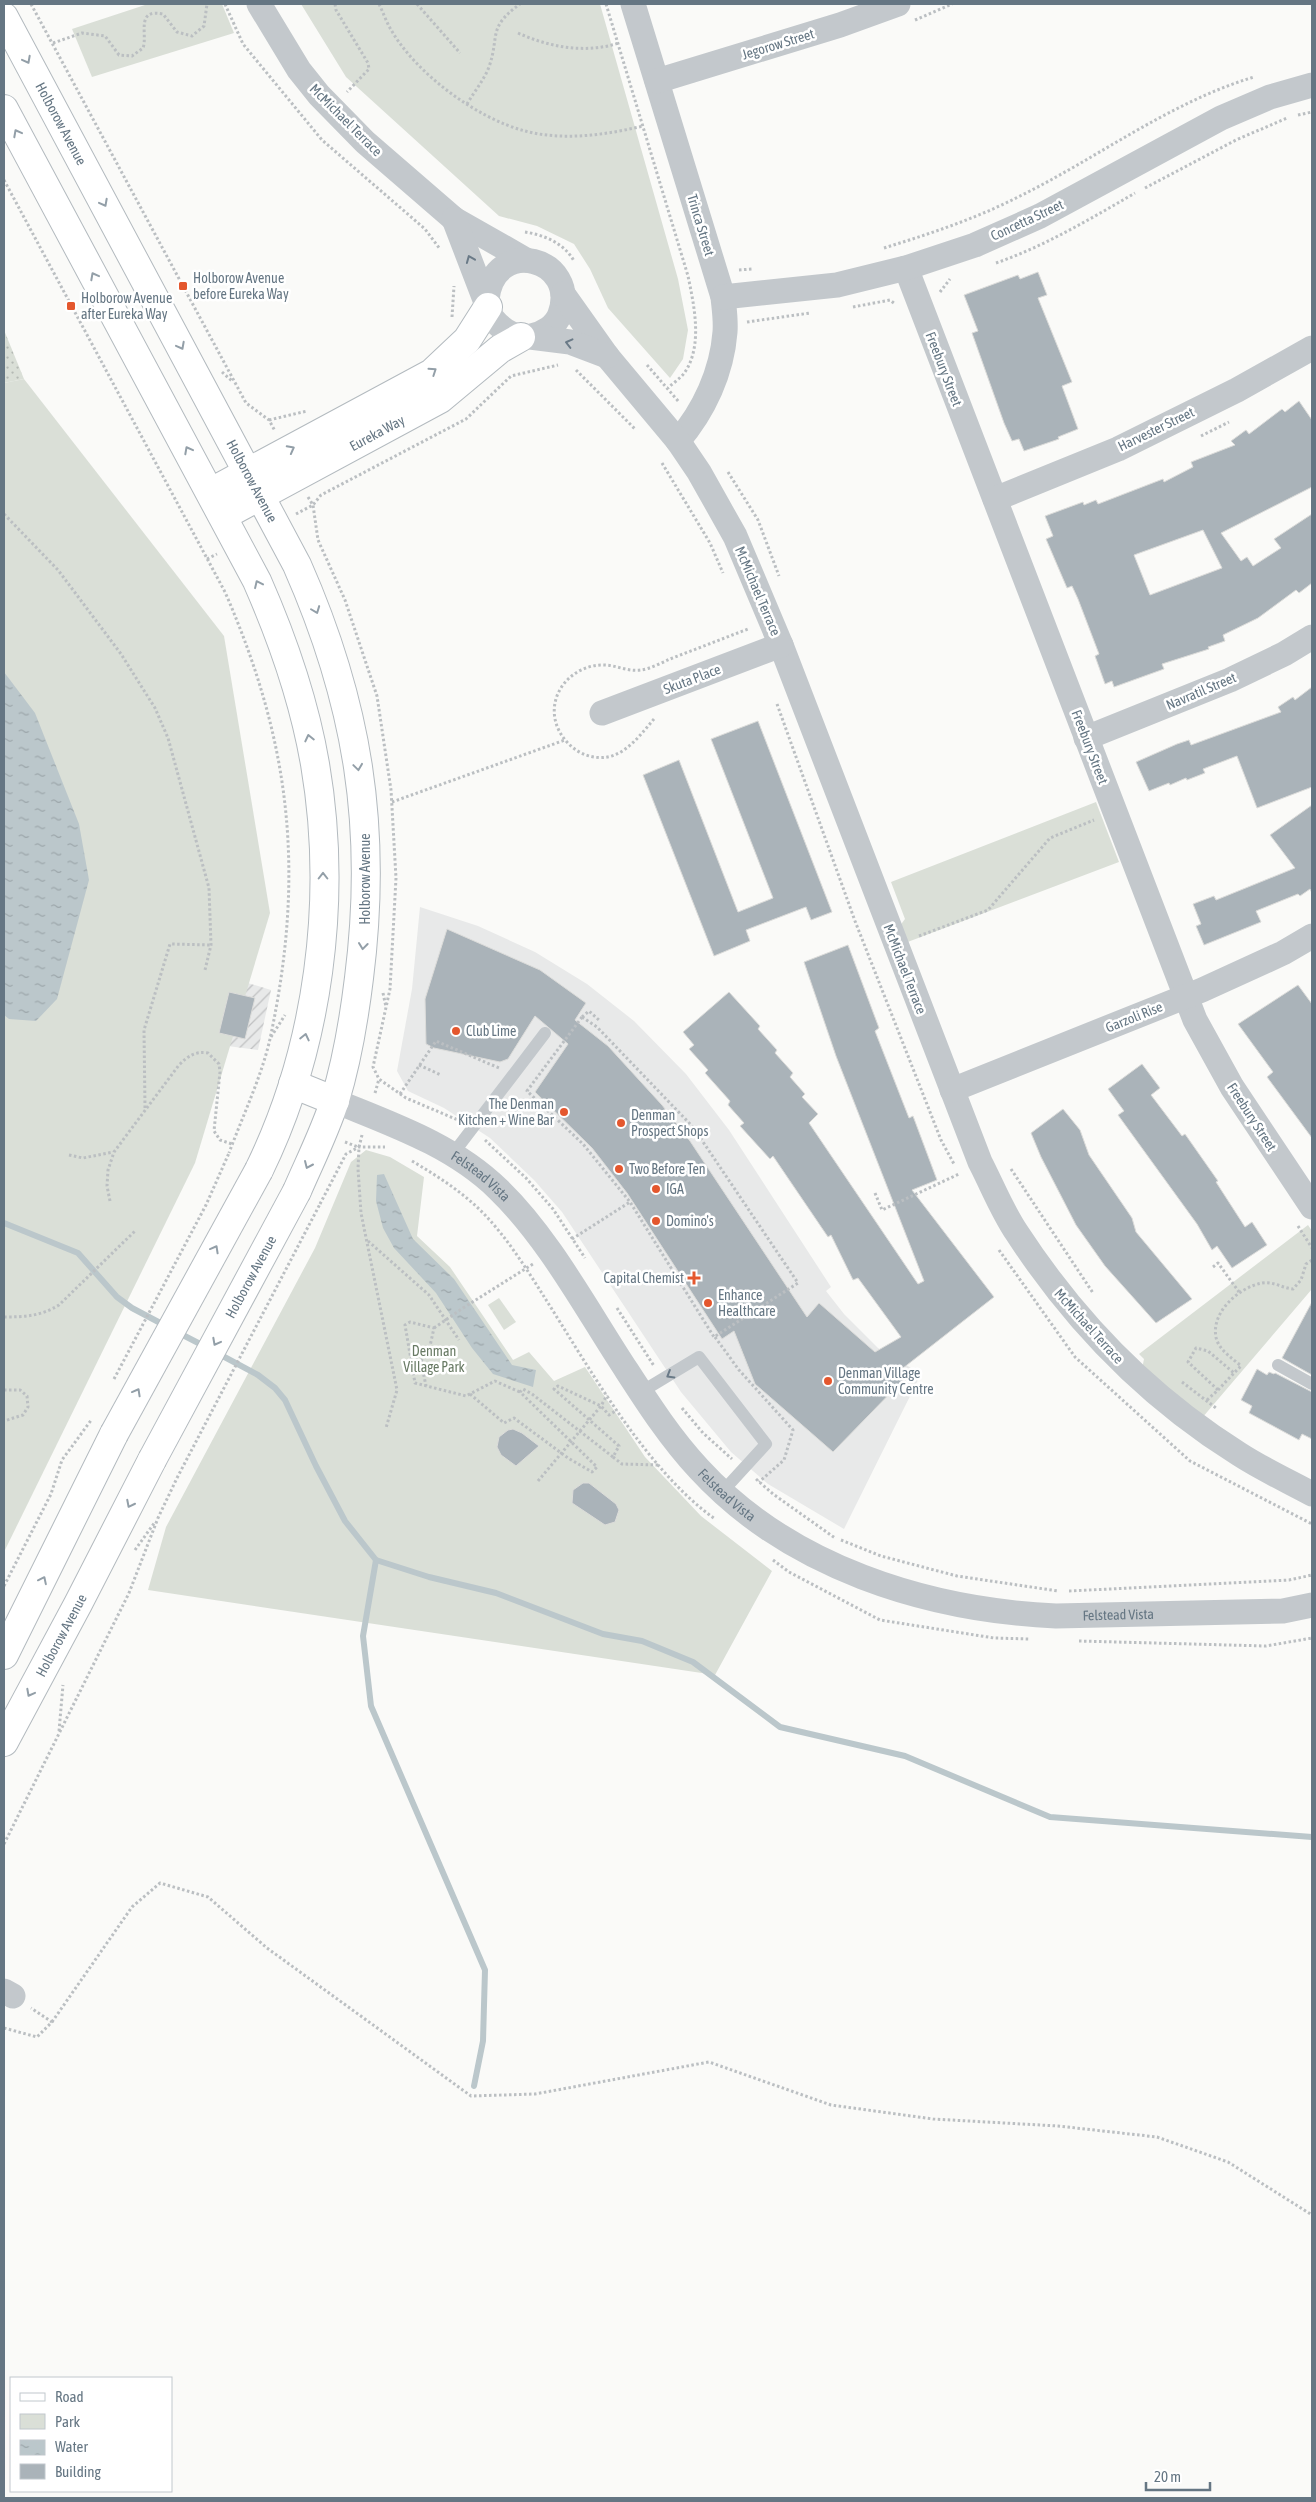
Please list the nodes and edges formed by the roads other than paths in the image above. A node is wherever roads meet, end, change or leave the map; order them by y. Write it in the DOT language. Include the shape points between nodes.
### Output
graph roads {
  1 [pos="259,4"];
  2 [pos="633,4"];
  3 [pos="895,4"];
  4 [pos="4,17"];
  5 [pos="657,81"];
  6 [pos="1312,85"];
  7 [pos="4,109"];
  8 [pos="454,220"];
  9 [pos="526,260"];
  10 [pos="906,268"];
  11 [pos="563,294"];
  12 [pos="723,297"];
  13 [pos="487,303"];
  14 [pos="525,337"];
  15 [pos="1312,348"];
  16 [pos="607,356"];
  17 [pos="678,442"];
  18 [pos="254,484"];
  19 [pos="995,499"];
  20 [pos="217,504"];
  21 [pos="1312,637"];
  22 [pos="770,649"];
  23 [pos="602,713"];
  24 [pos="1086,738"];
  25 [pos="1312,936"];
  26 [pos="1186,997"];
  27 [pos="545,1032"];
  28 [pos="293,1084"];
  29 [pos="952,1090"];
  30 [pos="335,1101"];
  31 [pos="452,1155"];
  32 [pos="1304,1215"];
  33 [pos="1278,1365"];
  34 [pos="1312,1384"];
  35 [pos="641,1392"];
  36 [pos="723,1491"];
  37 [pos="1312,1494"];
  38 [pos="1312,1605"];
  39 [pos="4,1655"];
  40 [pos="4,1742"];
  1 -- 8 [label="street, McMichael Terrace" via="299,70 319,96 365,142"];
  2 -- 5 [label="street, Trinca Street"];
  3 -- 5 [label="street, Jegorow Street" via="840,25"];
  4 -- 18 [label="main road, Holborow Avenue, one-way"];
  5 -- 12 [label="street, Trinca Street"];
  6 -- 10 [label="street, Concetta Street" via="1270,97 1221,118 1040,216 975,245"];
  20 -- 7 [label="main road, one-way"];
  8 -- 9 [label="street, McMichael Terrace"];
  13 -- 8 [label="street, McMichael Terrace, one-way"];
  9 -- 11 [label="street" via="536,262 554,274"];
  9 -- 13 [label="street" via="502,267 488,287"];
  10 -- 12 [label="street, Concetta Street" via="838,285"];
  10 -- 19 [label="street, Freebury Street"];
  11 -- 14 [label="street" via="559,317 541,334"];
  11 -- 16 [label="street, McMichael Terrace"];
  12 -- 17 [label="street, Trinca Street" via="725,331 719,366 706,400"];
  13 -- 14 [label="street" via="500,327 509,334"];
  18 -- 13 [label="main road, Eureka Way, one-way" via="445,363 467,340"];
  16 -- 14 [label="street, McMichael Terrace, one-way" via="570,342"];
  14 -- 18 [label="main road, Eureka Way" via="500,348 440,399"];
  15 -- 19 [label="street, Harvester Street" via="1118,449"];
  16 -- 17 [label="street, McMichael Terrace"];
  17 -- 22 [label="street, McMichael Terrace" via="735,536"];
  18 -- 20 [label="main road, Eureka Way"];
  18 -- 30 [label="main road, Holborow Avenue, one-way" via="297,566 323,629 342,685 356,747 366,836 364,940 347,1053"];
  19 -- 24 [label="street, Freebury Street"];
  28 -- 20 [label="main road, one-way" via="319,963 324,904 323,838 315,764 299,692 278,631 257,581"];
  21 -- 24 [label="street, Navratil Street" via="1230,680"];
  22 -- 23 [label="street, Skuta Place"];
  22 -- 29 [label="street, McMichael Terrace"];
  24 -- 26 [label="street, Freebury Street"];
  25 -- 26 [label="street, Garzoli Rise" via="1283,953"];
  26 -- 29 [label="street, Garzoli Rise"];
  26 -- 32 [label="street, Freebury Street" via="1194,1020"];
  27 -- 31 [label="lane"];
  28 -- 30 [label="main road, Felstead Vista"];
  39 -- 28 [label="main road, one-way, bridge" via="103,1427 258,1170 274,1138"];
  29 -- 37 [label="street, McMichael Terrace" via="980,1162 1016,1231 1060,1295 1112,1355 1172,1408 1232,1449"];
  30 -- 31 [label="street, Felstead Vista" via="432,1142"];
  30 -- 40 [label="main road, Holborow Avenue, one-way, bridge" via="297,1191"];
  31 -- 35 [label="street, Felstead Vista" via="498,1188 533,1227"];
  33 -- 34 [label="lane"];
  35 -- 36 [label="street, Felstead Vista" via="700,1470"];
  36 -- 35 [label="lane, one-way" via="766,1444 700,1357"];
  36 -- 38 [label="street, Felstead Vista" via="771,1530 856,1575 920,1596 986,1610 1066,1616 1283,1611"];
}
